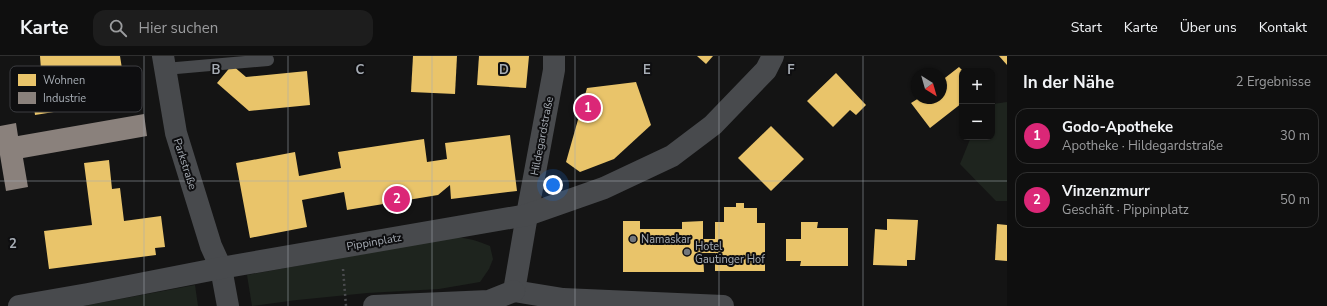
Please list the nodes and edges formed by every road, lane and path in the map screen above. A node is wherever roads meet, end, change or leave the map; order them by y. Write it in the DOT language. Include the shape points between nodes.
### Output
graph roads {
  1 [pos="554,56"];
  2 [pos="773,56"];
  3 [pos="268,60"];
  4 [pos="164,63"];
  5 [pos="527,215"];
  6 [pos="221,268"];
  7 [pos="514,291"];
  8 [pos="488,304"];
  9 [pos="19,306"];
  10 [pos="228,306"];
  11 [pos="381,306"];
  12 [pos="724,306"];
  1 -- 5 [label="street, Hildegardstraße" via="554,70"];
  2 -- 5 [label="street, Pippinplatz" via="766,70 713,125 672,156 604,188"];
  3 -- 4 [label="lane"];
  4 -- 6 [label="street, Parkstraße" via="176,133"];
  5 -- 6 [label="street, Pippinplatz"];
  5 -- 7 [label="street"];
  6 -- 9 [label="street, Pippinplatz"];
  6 -- 10 [label="street"];
  7 -- 8 [label="street"];
  7 -- 12 [label="street" via="563,299"];
  8 -- 11 [label="street"];
}
